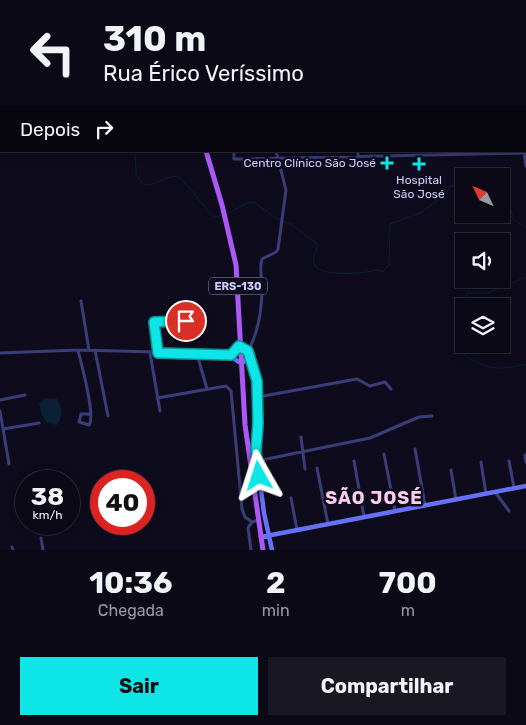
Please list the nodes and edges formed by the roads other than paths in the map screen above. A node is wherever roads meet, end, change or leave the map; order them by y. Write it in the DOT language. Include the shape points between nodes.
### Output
graph roads {
  1 [pos="206,152"];
  2 [pos="234,152"];
  3 [pos="276,152"];
  4 [pos="317,152"];
  5 [pos="358,152"];
  6 [pos="484,152"];
  7 [pos="401,153"];
  8 [pos="443,153"];
  9 [pos="525,153"];
  10 [pos="358,157"];
  11 [pos="277,158"];
  12 [pos="316,158"];
  13 [pos="526,166"];
  14 [pos="81,301"];
  15 [pos="202,321"];
  16 [pos="239,346"];
  17 [pos="78,350"];
  18 [pos="89,350"];
  19 [pos="96,350"];
  20 [pos="248,351"];
  21 [pos="0,353"];
  22 [pos="150,353"];
  23 [pos="158,353"];
  24 [pos="197,354"];
  25 [pos="233,354"];
  26 [pos="248,357"];
  27 [pos="241,363"];
  28 [pos="207,389"];
  29 [pos="391,389"];
  30 [pos="25,395"];
  31 [pos="258,397"];
  32 [pos="158,398"];
  33 [pos="0,400"];
  34 [pos="0,411"];
  35 [pos="160,411"];
  36 [pos="91,414"];
  37 [pos="108,416"];
  38 [pos="432,416"];
  39 [pos="39,423"];
  40 [pos="3,430"];
  41 [pos="301,437"];
  42 [pos="5,443"];
  43 [pos="0,445"];
  44 [pos="414,449"];
  45 [pos="303,452"];
  46 [pos="384,454"];
  47 [pos="525,455"];
  48 [pos="257,461"];
  49 [pos="354,461"];
  50 [pos="481,462"];
  51 [pos="509,462"];
  52 [pos="526,462"];
  53 [pos="9,464"];
  54 [pos="305,468"];
  55 [pos="317,468"];
  56 [pos="451,470"];
  57 [pos="526,486"];
  58 [pos="514,488"];
  59 [pos="496,492"];
  60 [pos="486,494"];
  61 [pos="291,498"];
  62 [pos="456,500"];
  63 [pos="425,506"];
  64 [pos="395,511"];
  65 [pos="509,511"];
  66 [pos="245,516"];
  67 [pos="364,517"];
  68 [pos="255,521"];
  69 [pos="328,524"];
  70 [pos="248,528"];
  71 [pos="297,530"];
  72 [pos="268,535"];
  73 [pos="261,537"];
  74 [pos="41,538"];
  75 [pos="44,550"];
  76 [pos="251,550"];
  77 [pos="263,550"];
  78 [pos="272,550"];
  1 -- 16 [label="main road, ERS-130" via="228,228 238,294"];
  2 -- 11 [label="street" via="234,159"];
  3 -- 11 [label="street"];
  4 -- 12 [label="street"];
  5 -- 10 [label="street"];
  6 -- 8 [label="street"];
  6 -- 9 [label="street"];
  7 -- 8 [label="street"];
  7 -- 10 [label="street"];
  9 -- 13 [label="street"];
  10 -- 12 [label="street"];
  11 -- 12 [label="street"];
  11 -- 20 [label="street" via="286,190 278,249 262,259 260,264 260,310"];
  14 -- 18 [label="street"];
  15 -- 23 [label="street" via="154,322"];
  16 -- 20 [label="street"];
  16 -- 25 [label="street"];
  16 -- 27 [label="main road, ERS-130"];
  17 -- 18 [label="street"];
  17 -- 21 [label="street"];
  17 -- 36 [label="street"];
  18 -- 19 [label="street"];
  19 -- 22 [label="street"];
  19 -- 37 [label="street"];
  20 -- 26 [label="street"];
  22 -- 23 [label="street"];
  22 -- 32 [label="street"];
  23 -- 24 [label="street"];
  24 -- 25 [label="street"];
  24 -- 28 [label="street"];
  25 -- 27 [label="street"];
  26 -- 27 [label="street"];
  26 -- 31 [label="street" via="257,381"];
  27 -- 68 [label="main road, ERS-130"];
  28 -- 32 [label="street"];
  28 -- 66 [label="street" via="226,386 231,391"];
  29 -- 31 [label="street" via="385,382 370,386 357,379"];
  30 -- 33 [label="street"];
  31 -- 48 [label="street"];
  32 -- 35 [label="street"];
  34 -- 40 [label="street"];
  36 -- 36 [label="street" via="91,424 79,422 80,414"];
  38 -- 45 [label="street" via="419,417 370,438"];
  39 -- 40 [label="street"];
  40 -- 42 [label="street"];
  41 -- 45 [label="street"];
  42 -- 43 [label="street"];
  42 -- 53 [label="street"];
  44 -- 63 [label="street"];
  45 -- 48 [label="street"];
  45 -- 54 [label="street"];
  46 -- 64 [label="street"];
  47 -- 52 [label="street"];
  48 -- 72 [label="street"];
  49 -- 67 [label="street"];
  50 -- 60 [label="street"];
  51 -- 58 [label="street"];
  55 -- 69 [label="street"];
  56 -- 62 [label="street"];
  57 -- 58 [label="street"];
  58 -- 59 [label="street"];
  59 -- 60 [label="street"];
  59 -- 65 [label="street"];
  60 -- 62 [label="street"];
  61 -- 71 [label="street"];
  62 -- 63 [label="street"];
  63 -- 64 [label="street"];
  64 -- 67 [label="street"];
  66 -- 68 [label="street"];
  66 -- 70 [label="street"];
  67 -- 69 [label="street"];
  68 -- 70 [label="street"];
  68 -- 73 [label="main road, ERS-130"];
  69 -- 71 [label="street"];
  70 -- 76 [label="street"];
  71 -- 72 [label="street"];
  72 -- 73 [label="street"];
  72 -- 78 [label="street"];
  73 -- 77 [label="main road, ERS-130"];
  74 -- 75 [label="street"];
}
